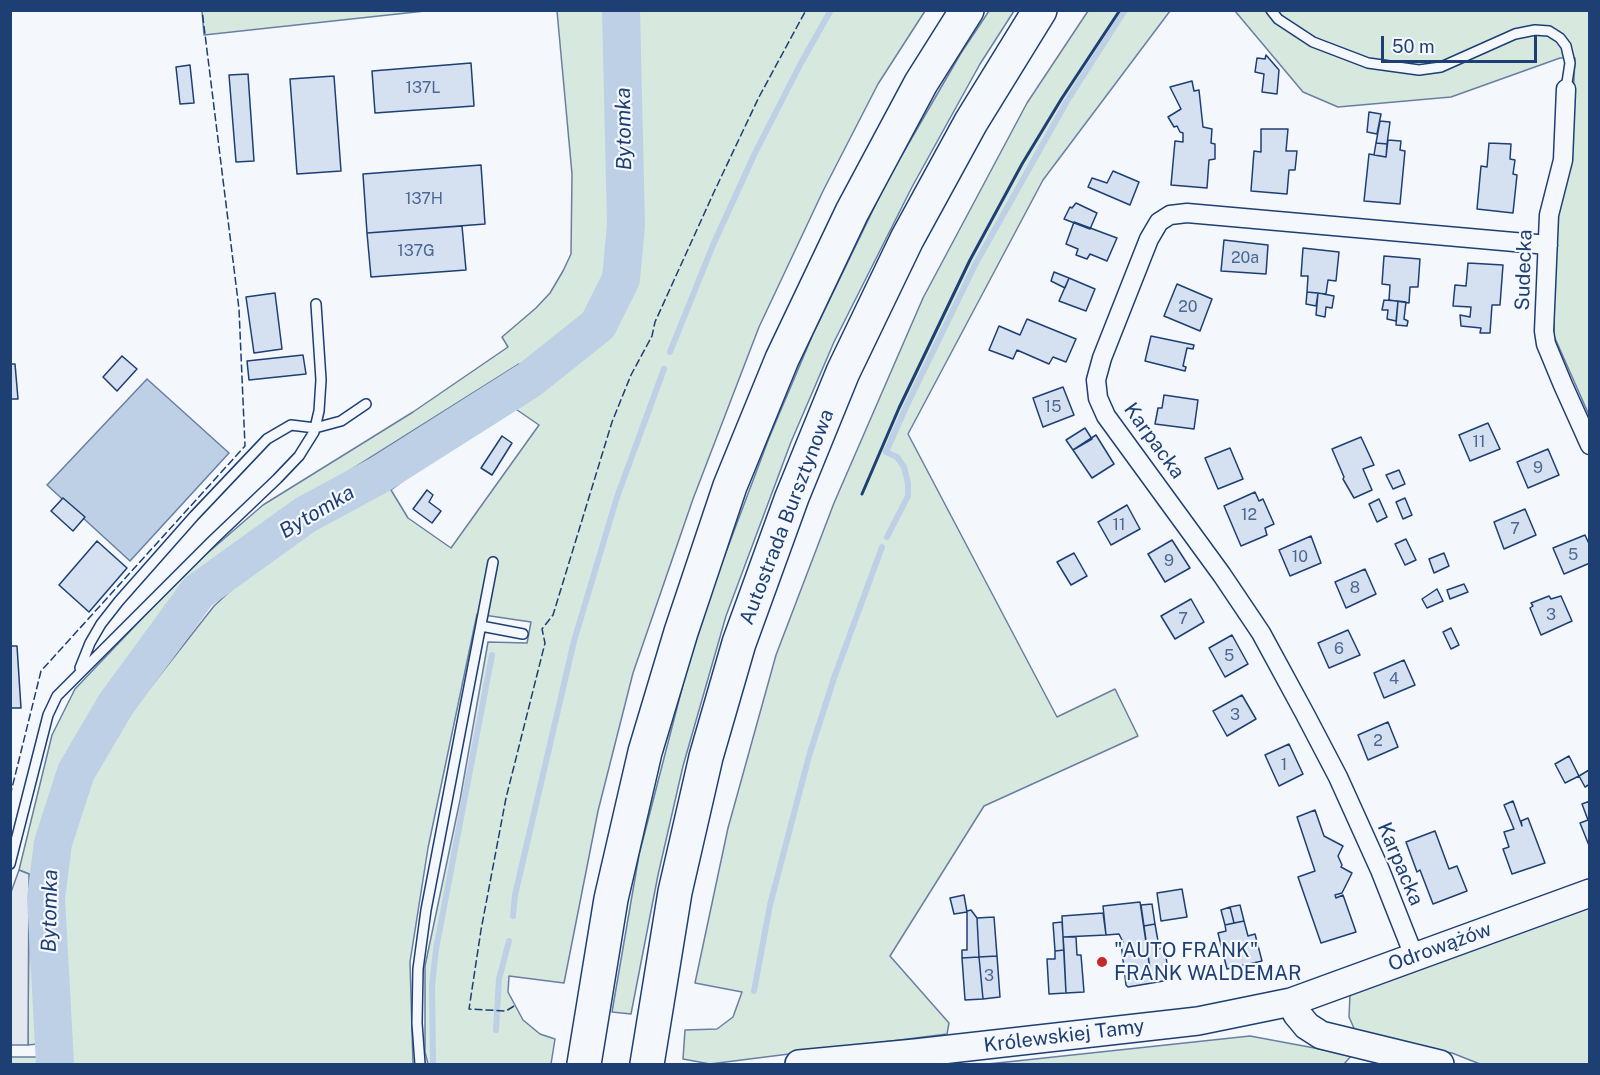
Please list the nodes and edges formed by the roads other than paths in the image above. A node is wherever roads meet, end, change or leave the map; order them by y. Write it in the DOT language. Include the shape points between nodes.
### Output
graph roads {
  1 [pos="967,10"];
  2 [pos="1040,10"];
  3 [pos="1271,10"];
  4 [pos="1566,89"];
  5 [pos="1548,245"];
  6 [pos="316,304"];
  7 [pos="366,404"];
  8 [pos="315,428"];
  9 [pos="1590,445"];
  10 [pos="493,562"];
  11 [pos="481,626"];
  12 [pos="523,634"];
  13 [pos="78,673"];
  14 [pos="10,864"];
  15 [pos="1590,893"];
  16 [pos="1414,956"];
  17 [pos="1291,1002"];
  18 [pos="904,1060"];
  19 [pos="420,1065"];
  20 [pos="584,1065"];
  21 [pos="647,1065"];
  22 [pos="799,1065"];
  23 [pos="1440,1065"];
  1 -- 20 [label="highway" via="921,83 852,212 782,359 730,486 645,752 611,899"];
  2 -- 21 [label="highway, Autostrada Bursztynowa" via="971,122 907,239 843,372 792,497 739,643 706,758 675,892"];
  3 -- 4 [label="lane" via="1313,42 1368,63 1419,70 1441,67 1515,34 1549,31 1566,46 1570,63"];
  4 -- 5 [label="street, Sudecka" via="1563,160 1549,215"];
  5 -- 9 [label="street, Sudecka" via="1546,344"];
  5 -- 16 [label="street, Karpacka" via="1199,214 1170,215 1159,222 1149,239 1096,380 1106,416 1222,574 1305,714 1371,849"];
  6 -- 8 [label="lane" via="321,380"];
  7 -- 8 [label="lane" via="341,421"];
  8 -- 13 [label="lane" via="299,456 278,479"];
  8 -- 13 [label="lane" via="291,425 267,439 119,601 95,634"];
  10 -- 11 [label="lane"];
  11 -- 12 [label="lane"];
  11 -- 19 [label="lane" via="426,910 418,969"];
  13 -- 14 [label="lane" via="57,696 48,715"];
  15 -- 16 [label="street, Odrowążów"];
  16 -- 17 [label="street, Odrowążów"];
  17 -- 18 [label="street, Królewskiej Tamy" via="1198,1021"];
  17 -- 23 [label="street" via="1307,1026 1321,1035"];
  18 -- 22 [label="street, Królewskiej Tamy"];
}
